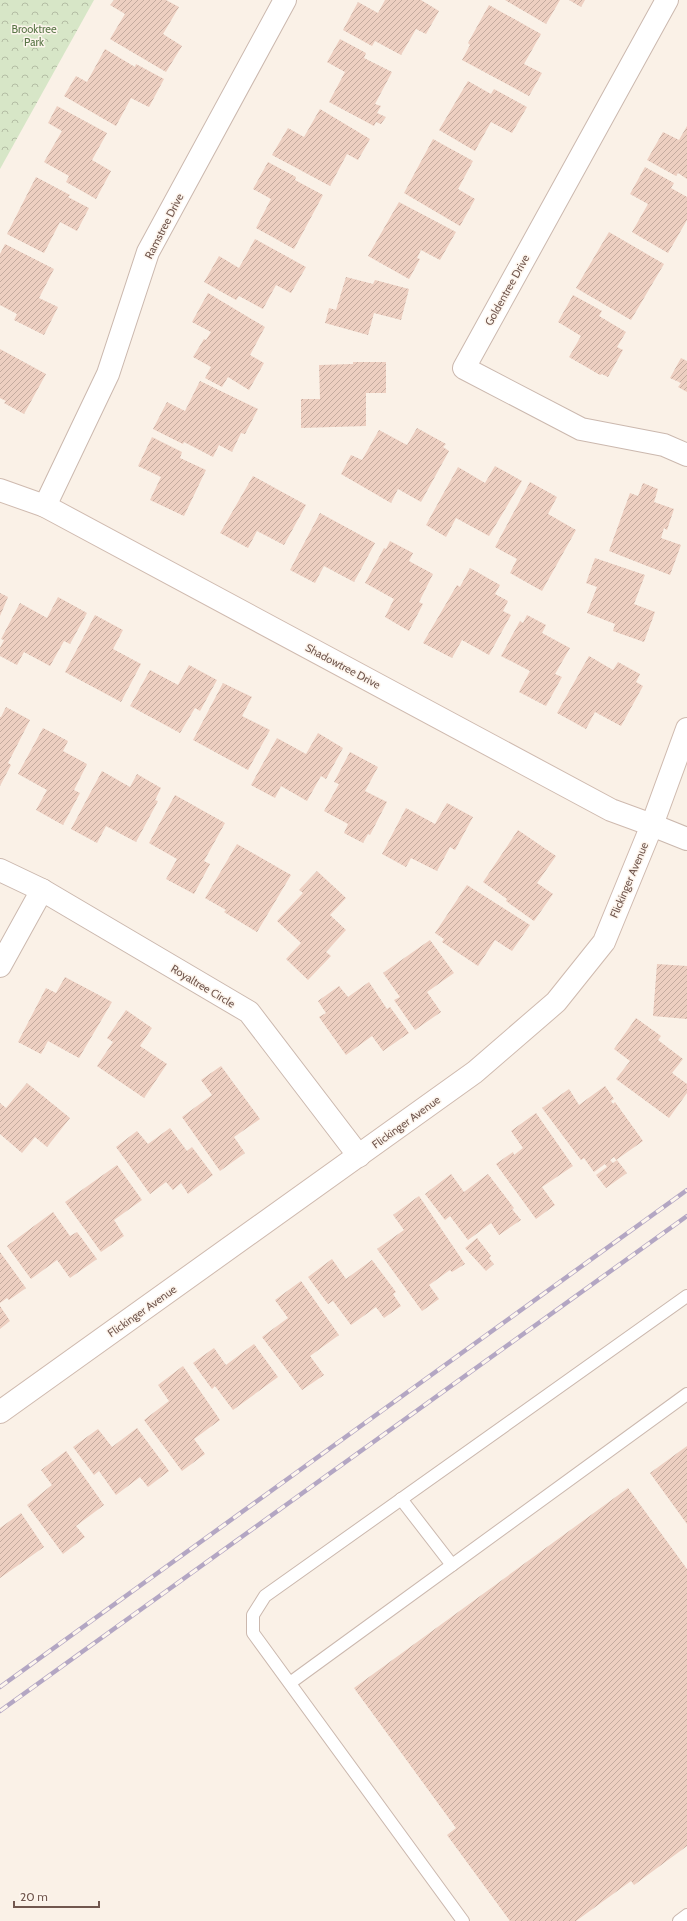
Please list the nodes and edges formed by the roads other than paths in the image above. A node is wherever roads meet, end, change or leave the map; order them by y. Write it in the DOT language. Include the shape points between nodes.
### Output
graph roads {
  1 [pos="285,0"];
  2 [pos="667,0"];
  3 [pos="687,455"];
  4 [pos="0,490"];
  5 [pos="45,506"];
  6 [pos="687,729"];
  7 [pos="652,825"];
  8 [pos="687,839"];
  9 [pos="0,870"];
  10 [pos="42,890"];
  11 [pos="0,966"];
  12 [pos="359,1156"];
  13 [pos="687,1296"];
  14 [pos="687,1394"];
  15 [pos="0,1412"];
  16 [pos="401,1499"];
  17 [pos="452,1565"];
  18 [pos="290,1683"];
  19 [pos="687,1915"];
  20 [pos="463,1921"];
  21 [pos="679,1921"];
  1 -- 5 [label="street, Ramstree Drive" via="148,252 108,374"];
  2 -- 3 [label="street, Goldentree Drive" via="464,368 581,429 664,446"];
  4 -- 5 [label="street, Shadowtree Drive"];
  5 -- 7 [label="street, Shadowtree Drive" via="611,810"];
  6 -- 7 [label="street, Flickinger Avenue"];
  7 -- 8 [label="street, Shadowtree Drive"];
  7 -- 12 [label="street, Flickinger Avenue" via="604,942 556,1002 475,1072"];
  9 -- 10 [label="street, Royaltree Circle"];
  10 -- 11 [label="street"];
  10 -- 12 [label="street, Royaltree Circle" via="249,1012"];
  12 -- 15 [label="street, Flickinger Avenue"];
  13 -- 16 [label="lane"];
  14 -- 17 [label="lane"];
  16 -- 17 [label="lane"];
  16 -- 18 [label="lane" via="265,1596 253,1615 253,1632"];
  17 -- 18 [label="lane"];
  18 -- 20 [label="lane"];
  19 -- 21 [label="lane"];
}
